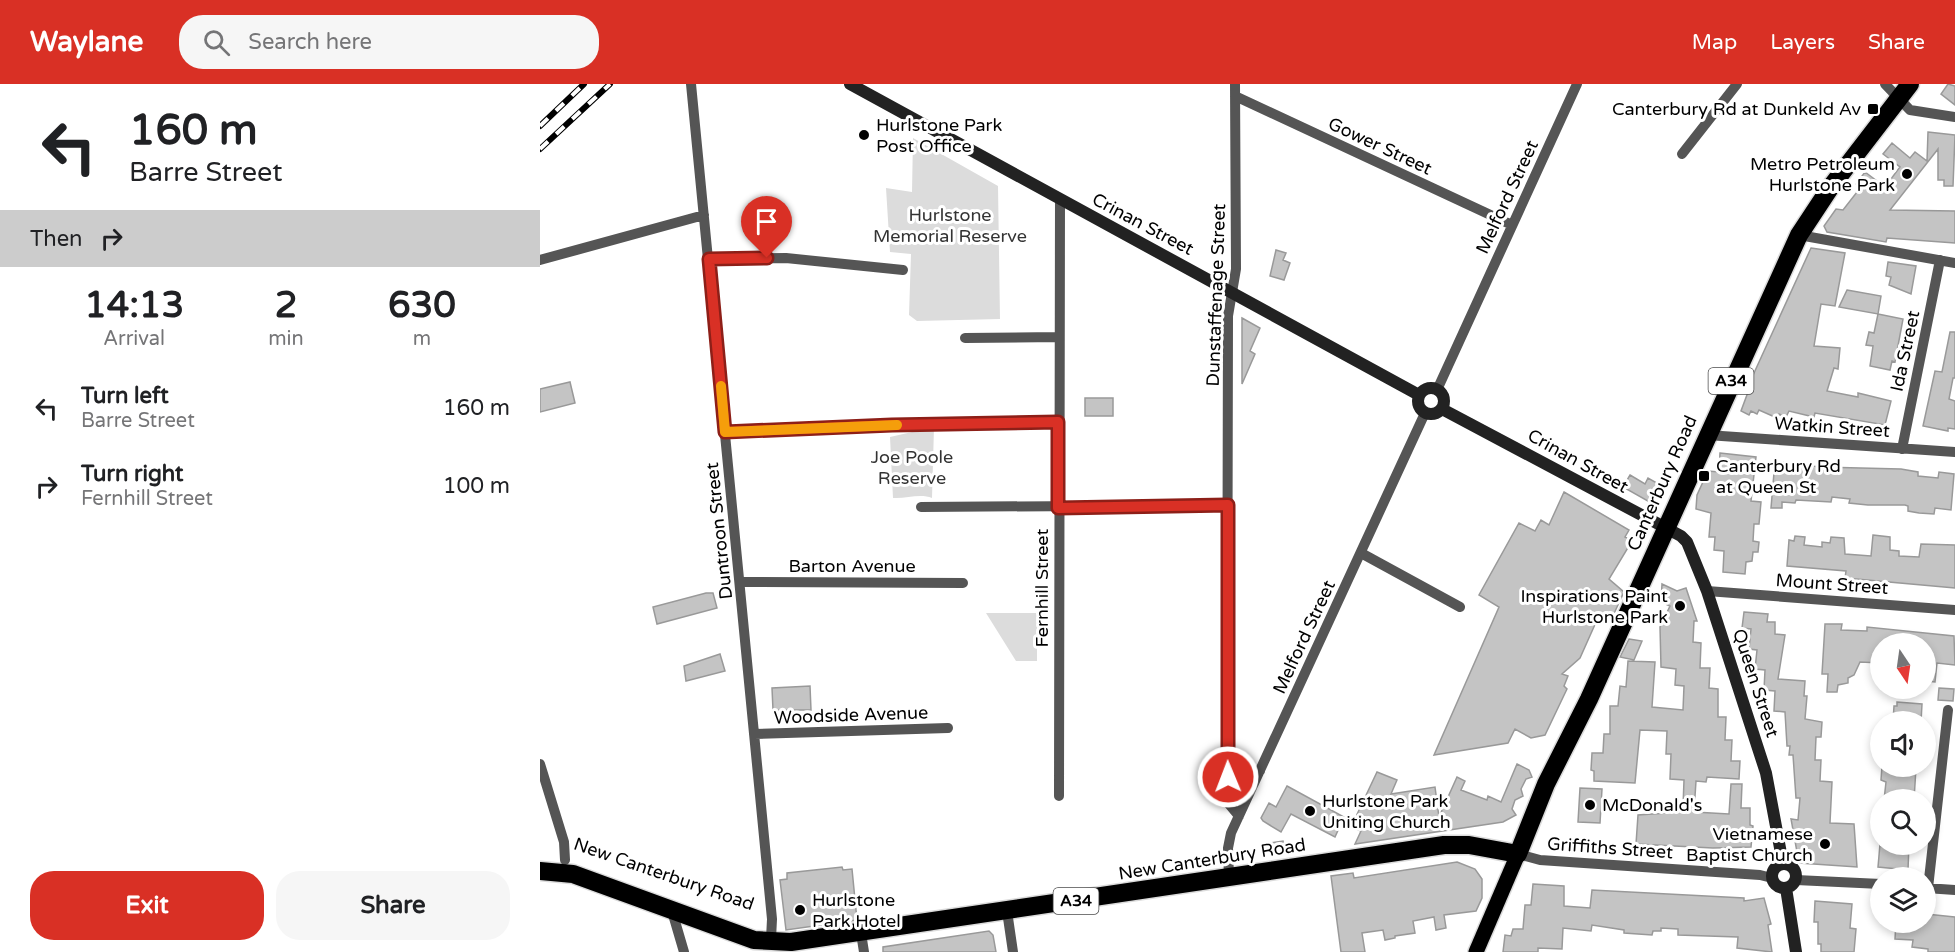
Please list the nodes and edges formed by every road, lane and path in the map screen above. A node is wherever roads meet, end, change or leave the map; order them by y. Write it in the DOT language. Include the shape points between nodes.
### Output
graph roads {
  1 [pos="691,84"];
  2 [pos="850,84"];
  3 [pos="1577,84"];
  4 [pos="1737,84"];
  5 [pos="1885,84"];
  6 [pos="1910,84"];
  7 [pos="1235,90"];
  8 [pos="1899,99"];
  9 [pos="1955,117"];
  10 [pos="1682,154"];
  11 [pos="1060,199"];
  12 [pos="704,215"];
  13 [pos="1512,225"];
  14 [pos="1799,235"];
  15 [pos="709,259"];
  16 [pos="1940,260"];
  17 [pos="540,261"];
  18 [pos="1955,263"];
  19 [pos="903,270"];
  20 [pos="1232,292"];
  21 [pos="1059,337"];
  22 [pos="965,338"];
  23 [pos="1437,390"];
  24 [pos="1419,394"];
  25 [pos="1442,409"];
  26 [pos="1425,413"];
  27 [pos="1058,422"];
  28 [pos="725,432"];
  29 [pos="1707,435"];
  30 [pos="1902,448"];
  31 [pos="1955,452"];
  32 [pos="1228,505"];
  33 [pos="921,507"];
  34 [pos="1058,508"];
  35 [pos="1665,528"];
  36 [pos="1361,552"];
  37 [pos="741,582"];
  38 [pos="963,583"];
  39 [pos="1707,591"];
  40 [pos="1460,607"];
  41 [pos="1955,610"];
  42 [pos="1948,710"];
  43 [pos="948,728"];
  44 [pos="754,734"];
  45 [pos="1227,763"];
  46 [pos="540,764"];
  47 [pos="1260,771"];
  48 [pos="1229,795"];
  49 [pos="1059,796"];
  50 [pos="1243,805"];
  51 [pos="1239,816"];
  52 [pos="1518,854"];
  53 [pos="540,859"];
  54 [pos="565,860"];
  55 [pos="1783,864"];
  56 [pos="1929,867"];
  57 [pos="540,871"];
  58 [pos="1229,878"];
  59 [pos="1772,878"];
  60 [pos="1791,884"];
  61 [pos="1870,885"];
  62 [pos="1936,889"];
  63 [pos="1955,890"];
  64 [pos="672,911"];
  65 [pos="1007,911"];
  66 [pos="861,933"];
  67 [pos="771,939"];
  68 [pos="684,952"];
  69 [pos="864,952"];
  70 [pos="1013,952"];
  71 [pos="1476,952"];
  72 [pos="1796,952"];
  1 -- 12 [label="street, Duntroon Street"];
  2 -- 11 [label="street, Crinan Street"];
  3 -- 13 [label="street, Melford Street"];
  4 -- 10 [label="street"];
  5 -- 8 [label="street"];
  6 -- 8 [label="highway, Canterbury Road / A34"];
  7 -- 13 [label="street, Gower Street"];
  7 -- 20 [label="street, Dunstaffenage Street" via="1236,269"];
  8 -- 9 [label="street" via="1910,110"];
  8 -- 14 [label="highway, Canterbury Road / A34"];
  11 -- 20 [label="street, Crinan Street"];
  11 -- 21 [label="street, Fernhill Street"];
  12 -- 15 [label="street, Duntroon Street"];
  12 -- 17 [label="street"];
  13 -- 23 [label="street, Melford Street"];
  14 -- 16 [label="street"];
  14 -- 29 [label="highway, Canterbury Road / A34"];
  15 -- 19 [label="street" via="786,258"];
  15 -- 28 [label="street, Duntroon Street"];
  16 -- 18 [label="street"];
  16 -- 30 [label="street, Ida Street"];
  20 -- 24 [label="street, Crinan Street"];
  20 -- 32 [label="street, Dunstaffenage Street" via="1228,316"];
  21 -- 22 [label="street"];
  21 -- 27 [label="street, Fernhill Street"];
  23 -- 24 [label="street" via="1425,389"];
  23 -- 25 [label="street" via="1443,396"];
  24 -- 26 [label="street" via="1418,402"];
  25 -- 26 [label="street"];
  25 -- 35 [label="street, Crinan Street"];
  26 -- 36 [label="street, Melford Street"];
  27 -- 28 [label="street"];
  27 -- 34 [label="street, Fernhill Street"];
  28 -- 37 [label="street, Duntroon Street"];
  29 -- 30 [label="street, Watkin Street"];
  29 -- 35 [label="highway, Canterbury Road / A34"];
  30 -- 31 [label="street, Watkin Street"];
  32 -- 34 [label="street"];
  32 -- 45 [label="street, Dunstaffenage Street"];
  33 -- 34 [label="street"];
  34 -- 49 [label="street, Fernhill Street"];
  35 -- 39 [label="street, Queen Street" via="1687,542"];
  35 -- 52 [label="highway, Canterbury Road / A34" via="1546,784"];
  36 -- 40 [label="street"];
  36 -- 47 [label="street, Melford Street"];
  37 -- 38 [label="street, Barton Avenue"];
  37 -- 44 [label="street, Duntroon Street"];
  39 -- 41 [label="street, Mount Street"];
  39 -- 55 [label="street, Queen Street" via="1766,773"];
  42 -- 56 [label="street"];
  43 -- 44 [label="street, Woodside Avenue"];
  44 -- 67 [label="street, Duntroon Street"];
  45 -- 47 [label="street" via="1242,776"];
  45 -- 48 [label="street, Dunstaffenage Street"];
  46 -- 54 [label="street" via="564,842"];
  47 -- 50 [label="street, Melford Street"];
  48 -- 50 [label="street"];
  48 -- 51 [label="street, Dunstaffenage Street" via="1229,804"];
  50 -- 51 [label="street, Melford Street"];
  51 -- 58 [label="street, Melford Street" via="1229,840"];
  52 -- 58 [label="highway, New Canterbury Road / A34" via="1469,845 1444,845"];
  52 -- 59 [label="street, Griffiths Street" via="1540,860 1760,874"];
  52 -- 71 [label="main road"];
  53 -- 54 [label="highway, New Canterbury Road / A34"];
  54 -- 67 [label="highway, New Canterbury Road / A34" via="732,919"];
  55 -- 59 [label="street" via="1773,870"];
  55 -- 60 [label="street" via="1794,868"];
  57 -- 64 [label="highway, New Canterbury Road / A34" via="573,874"];
  58 -- 65 [label="highway, New Canterbury Road / A34"];
  59 -- 60 [label="street" via="1777,886"];
  60 -- 61 [label="street"];
  60 -- 72 [label="street"];
  62 -- 63 [label="street"];
  64 -- 67 [label="highway, New Canterbury Road / A34" via="754,940"];
  64 -- 68 [label="street"];
  65 -- 66 [label="highway, New Canterbury Road / A34"];
  65 -- 70 [label="street"];
  66 -- 67 [label="highway, New Canterbury Road / A34" via="800,942"];
  66 -- 69 [label="street"];
}
